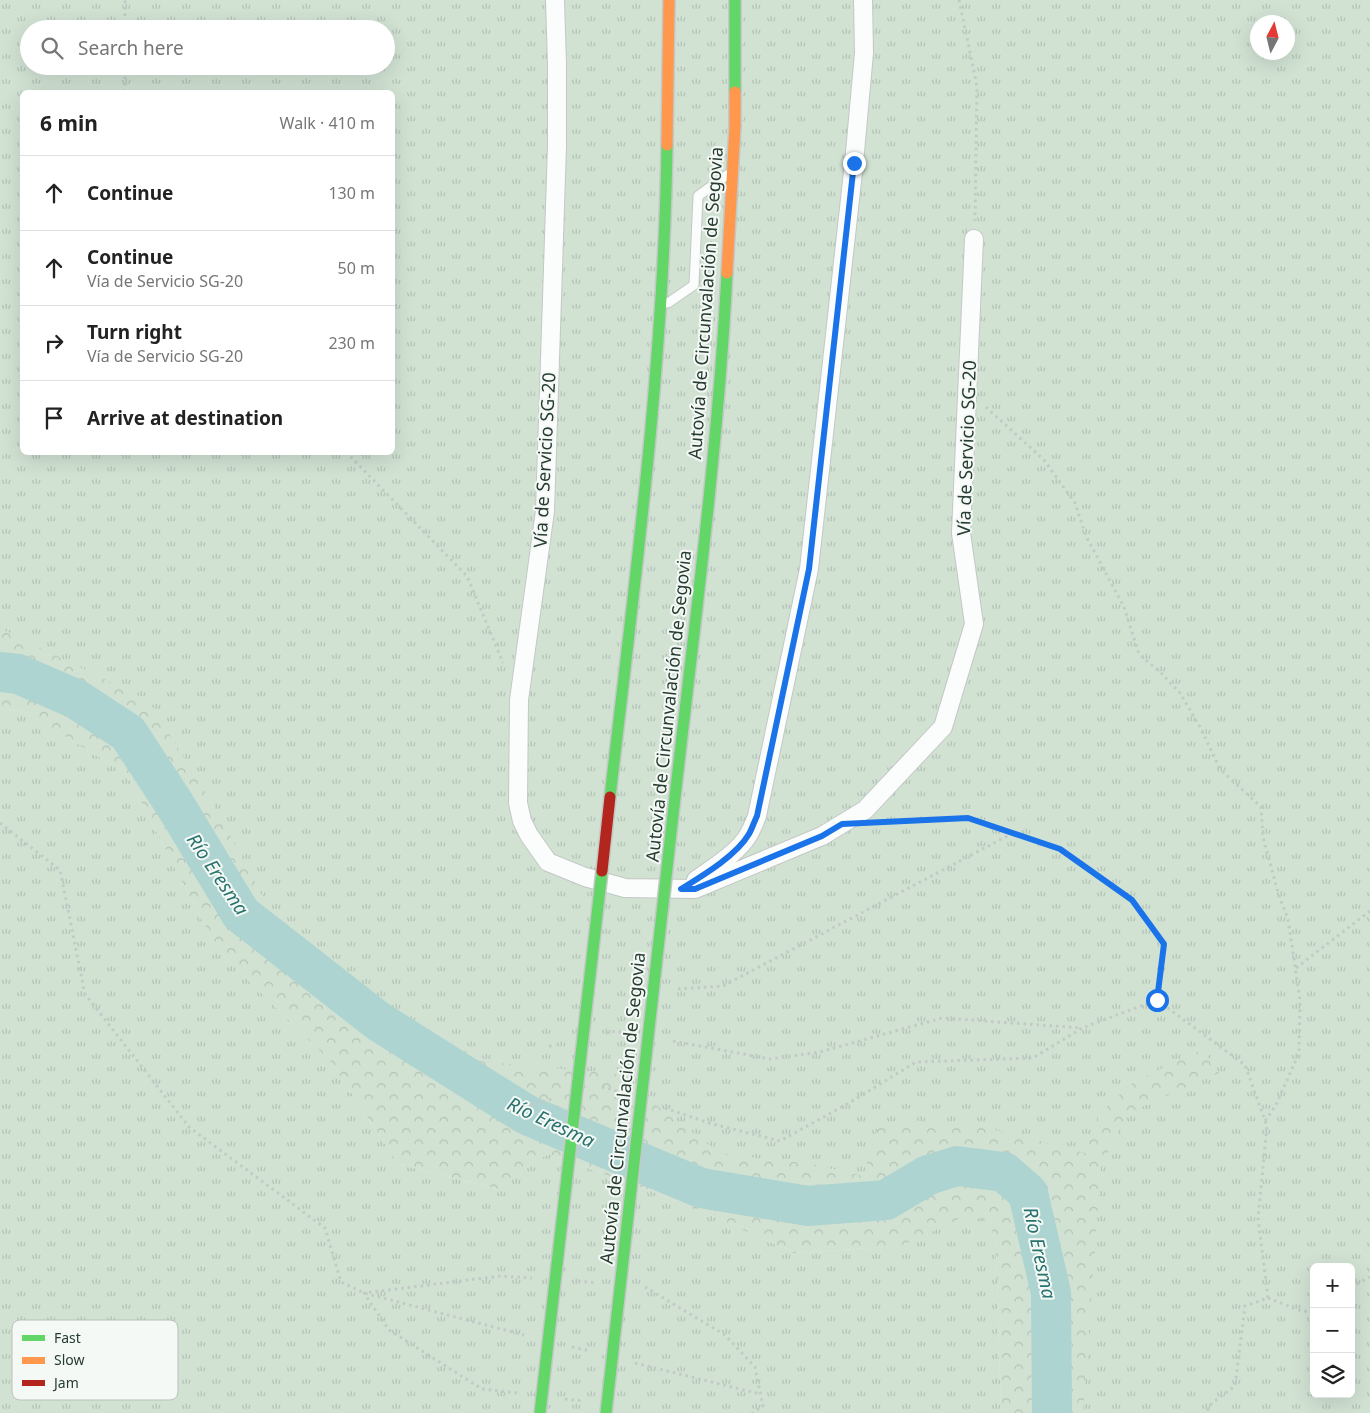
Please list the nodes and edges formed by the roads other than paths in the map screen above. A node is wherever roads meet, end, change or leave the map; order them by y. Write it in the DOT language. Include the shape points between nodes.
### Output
graph roads {
  1 [pos="555,0"];
  2 [pos="669,0"];
  3 [pos="735,0"];
  4 [pos="863,0"];
  5 [pos="733,171"];
  6 [pos="974,239"];
  7 [pos="661,308"];
  8 [pos="681,889"];
  9 [pos="540,1413"];
  10 [pos="606,1413"];
  1 -- 8 [label="street, Vía de Servicio SG-20" via="556,146 545,511 518,700 518,803 529,835 548,862 625,888"];
  2 -- 7 [label="highway" via="668,158"];
  3 -- 5 [label="highway, Autovía de Circunvalación de Segovia"];
  4 -- 8 [label="street" via="864,53 855,154 809,569 757,816 749,835 732,852"];
  5 -- 7 [label="lane" via="698,196 694,284"];
  5 -- 10 [label="highway, Autovía de Circunvalación de Segovia, bridge" via="724,338 704,546"];
  6 -- 8 [label="street, Vía de Servicio SG-20" via="961,533 974,624 943,727 865,810 822,836 695,889"];
  7 -- 9 [label="highway, bridge" via="641,527"];
}
